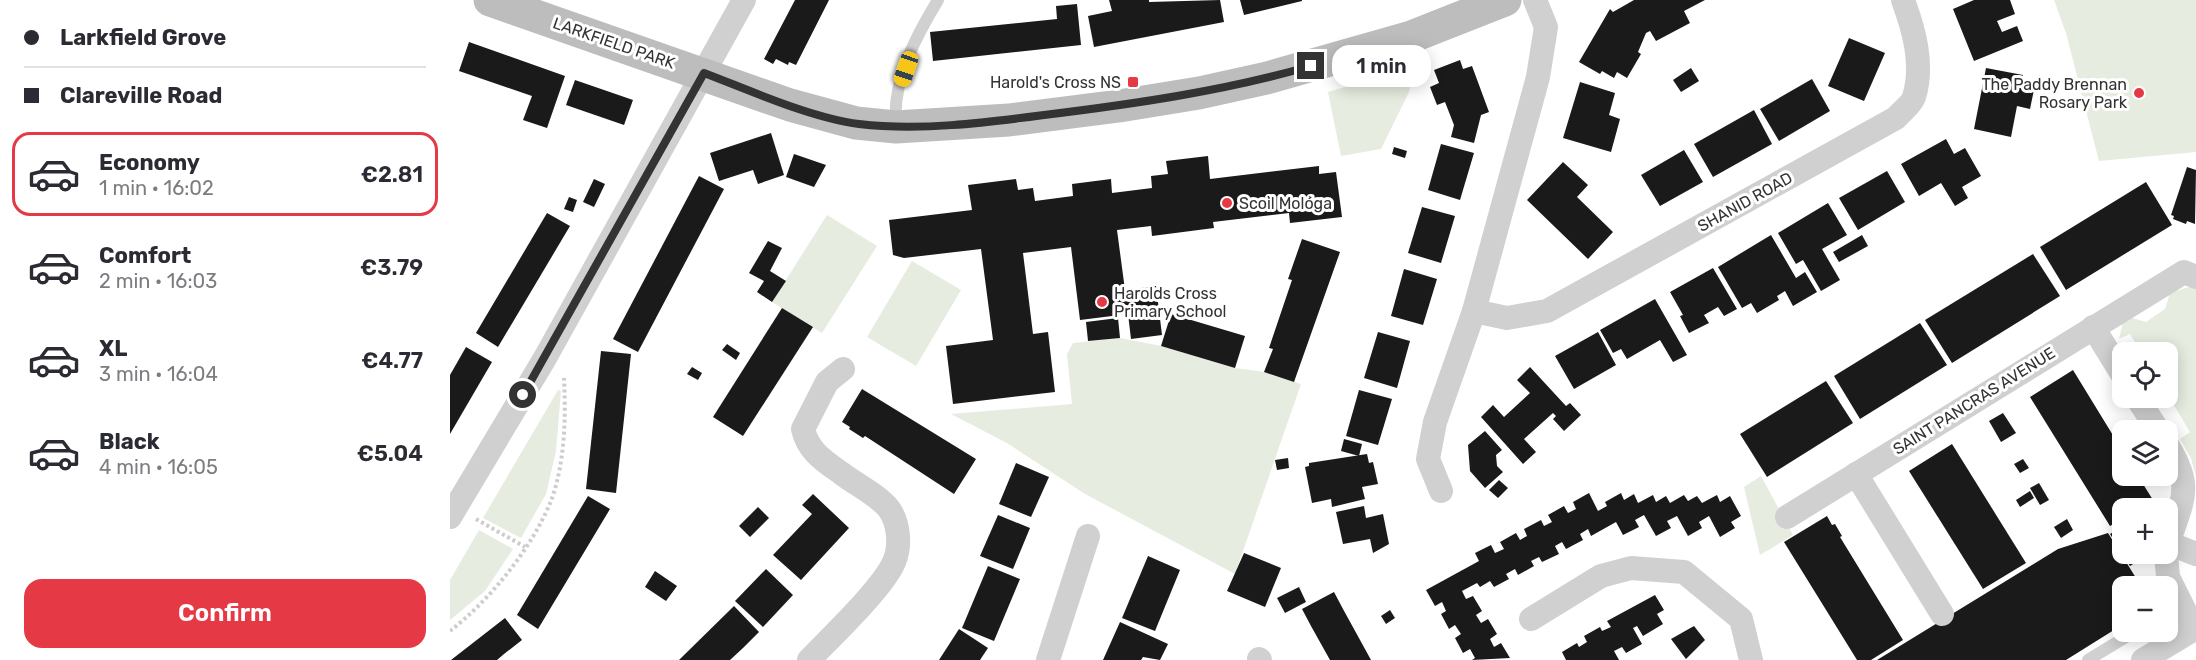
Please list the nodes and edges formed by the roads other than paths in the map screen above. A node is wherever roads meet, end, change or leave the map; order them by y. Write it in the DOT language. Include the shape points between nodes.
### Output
graph roads {
  1 [pos="490,0"];
  2 [pos="744,0"];
  3 [pos="938,0"];
  4 [pos="1505,0"];
  5 [pos="1535,0"];
  6 [pos="1903,0"];
  7 [pos="704,73"];
  8 [pos="896,126"];
  9 [pos="2196,277"];
  10 [pos="1474,311"];
  11 [pos="2093,327"];
  12 [pos="2112,358"];
  13 [pos="843,369"];
  14 [pos="2178,465"];
  15 [pos="1856,474"];
  16 [pos="1441,491"];
  17 [pos="2178,511"];
  18 [pos="453,513"];
  19 [pos="1787,517"];
  20 [pos="1088,536"];
  21 [pos="2178,548"];
  22 [pos="2196,554"];
  23 [pos="2167,564"];
  24 [pos="1942,614"];
  25 [pos="1531,619"];
  26 [pos="2195,628"];
  27 [pos="2118,642"];
  28 [pos="2092,659"];
  29 [pos="809,660"];
  30 [pos="1048,660"];
  31 [pos="1751,660"];
  32 [pos="2143,660"];
  1 -- 7 [label="street, LARKFIELD PARK"];
  2 -- 7 [label="street"];
  3 -- 8 [label="lane" via="918,34 897,94"];
  4 -- 8 [label="street, LARKFIELD PARK" via="1411,37 1199,93 1009,120"];
  5 -- 10 [label="street" via="1546,27 1538,77"];
  6 -- 10 [label="street, SHANID ROAD" via="1914,30 1917,59 1914,98 1896,118 1547,311 1508,318"];
  7 -- 8 [label="street, LARKFIELD PARK" via="790,105 856,123"];
  7 -- 18 [label="street"];
  9 -- 11 [label="street, SAINT PANCRAS AVENUE" via="2184,272"];
  10 -- 16 [label="street" via="1435,422 1428,459"];
  11 -- 12 [label="street"];
  11 -- 15 [label="street, SAINT PANCRAS AVENUE"];
  13 -- 29 [label="street" via="827,382 803,429 805,438 824,460 888,507 897,531 897,549 894,563"];
  14 -- 17 [label="street" via="2185,488"];
  15 -- 19 [label="street, SAINT PANCRAS AVENUE"];
  15 -- 24 [label="street"];
  20 -- 30 [label="street"];
  21 -- 22 [label="street"];
  23 -- 26 [label="street" via="2168,577"];
  25 -- 31 [label="street" via="1601,576 1631,568 1684,572 1741,619"];
  26 -- 32 [label="street"];
  27 -- 28 [label="lane"];
}
